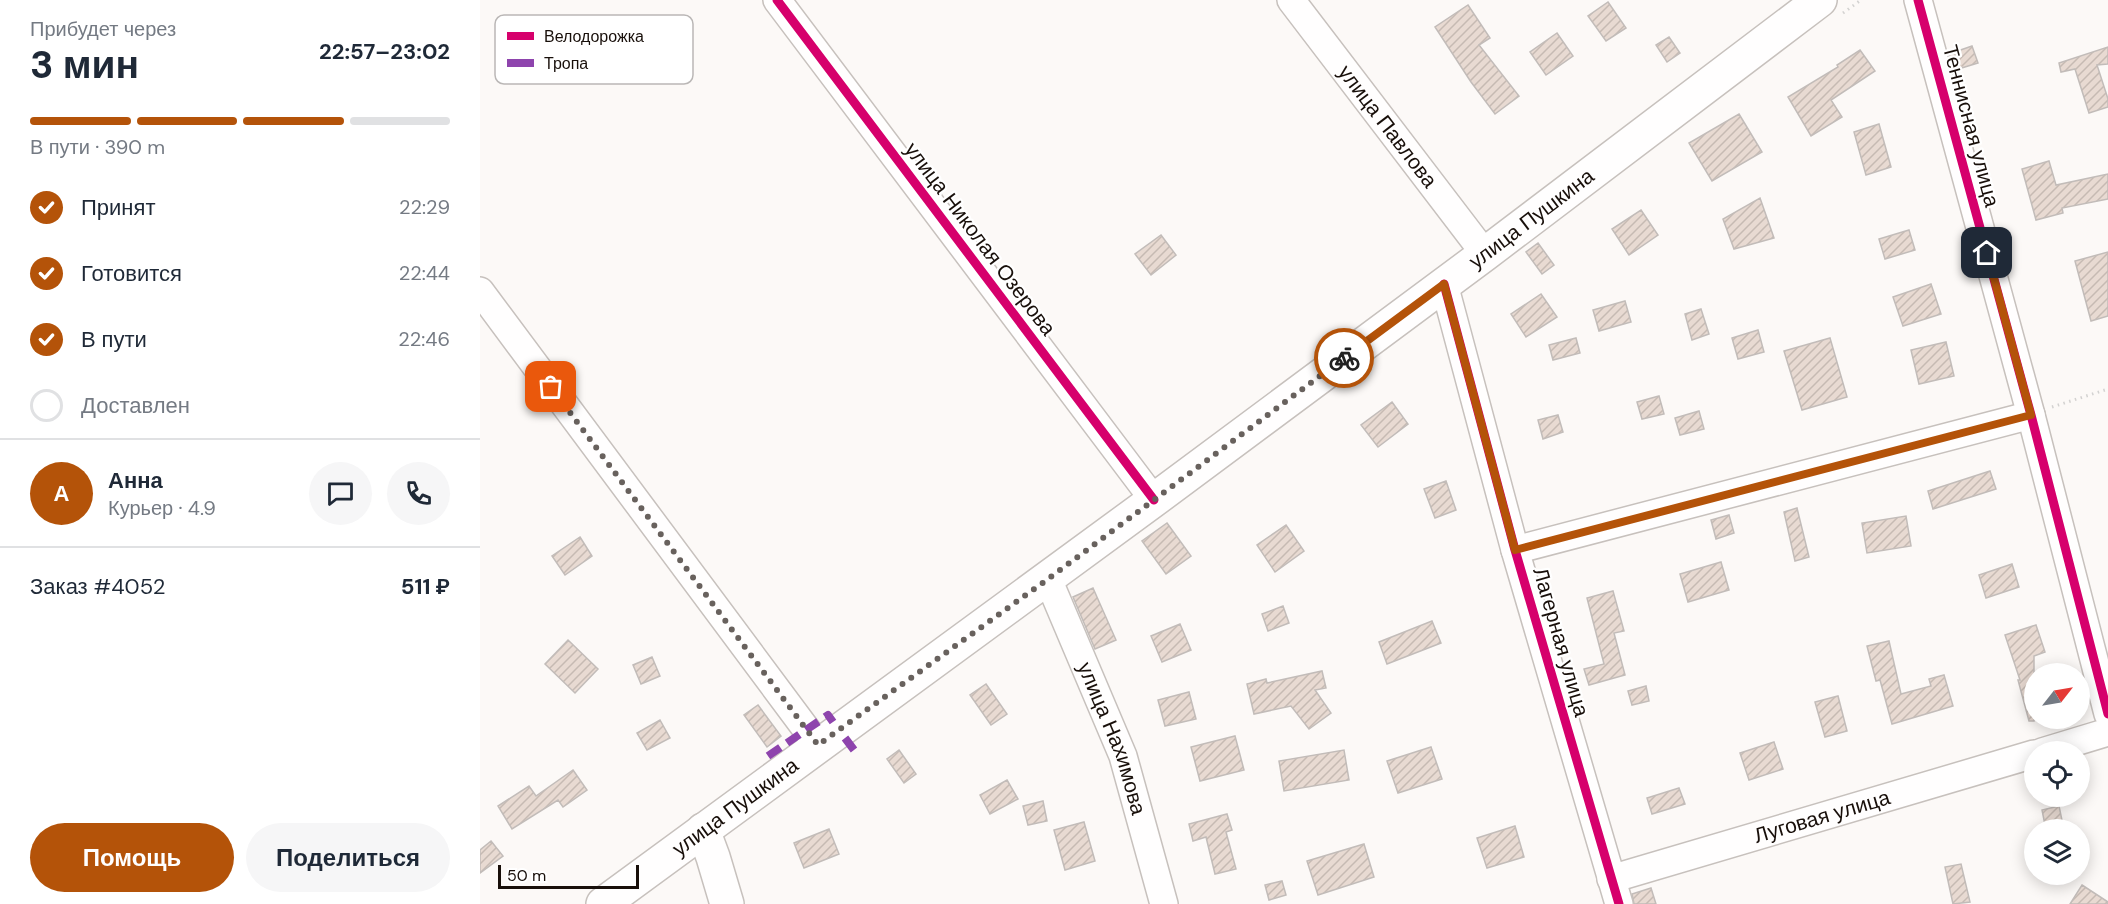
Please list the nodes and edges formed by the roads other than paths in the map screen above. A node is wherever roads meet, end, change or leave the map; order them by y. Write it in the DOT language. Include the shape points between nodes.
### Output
graph roads {
  1 [pos="777,0"];
  2 [pos="1291,0"];
  3 [pos="1820,0"];
  4 [pos="1918,0"];
  5 [pos="1485,254"];
  6 [pos="1444,284"];
  7 [pos="480,291"];
  8 [pos="2031,415"];
  9 [pos="1154,500"];
  10 [pos="1515,550"];
  11 [pos="1048,579"];
  12 [pos="2108,714"];
  13 [pos="2108,732"];
  14 [pos="2078,741"];
  15 [pos="818,745"];
  16 [pos="2024,757"];
  17 [pos="703,830"];
  18 [pos="1615,892"];
  19 [pos="603,904"];
  20 [pos="727,904"];
  21 [pos="1164,904"];
  1 -- 9 [label="street, улица Николая Озерова"];
  2 -- 5 [label="street, улица Павлова"];
  3 -- 5 [label="main road, улица Пушкина"];
  4 -- 8 [label="street, Теннисная улица"];
  5 -- 6 [label="main road, улица Пушкина"];
  6 -- 9 [label="main road, улица Пушкина"];
  6 -- 10 [label="street, Лагерная улица"];
  7 -- 15 [label="street"];
  8 -- 10 [label="street"];
  8 -- 12 [label="street, Теннисная улица"];
  9 -- 11 [label="main road, улица Пушкина"];
  10 -- 18 [label="street, Лагерная улица"];
  11 -- 15 [label="main road, улица Пушкина"];
  11 -- 21 [label="street, улица Нахимова" via="1123,756"];
  13 -- 14 [label="street"];
  15 -- 17 [label="main road, улица Пушкина"];
  16 -- 18 [label="street, Луговая улица"];
  17 -- 19 [label="main road, улица Пушкина"];
  17 -- 20 [label="main road"];
}
